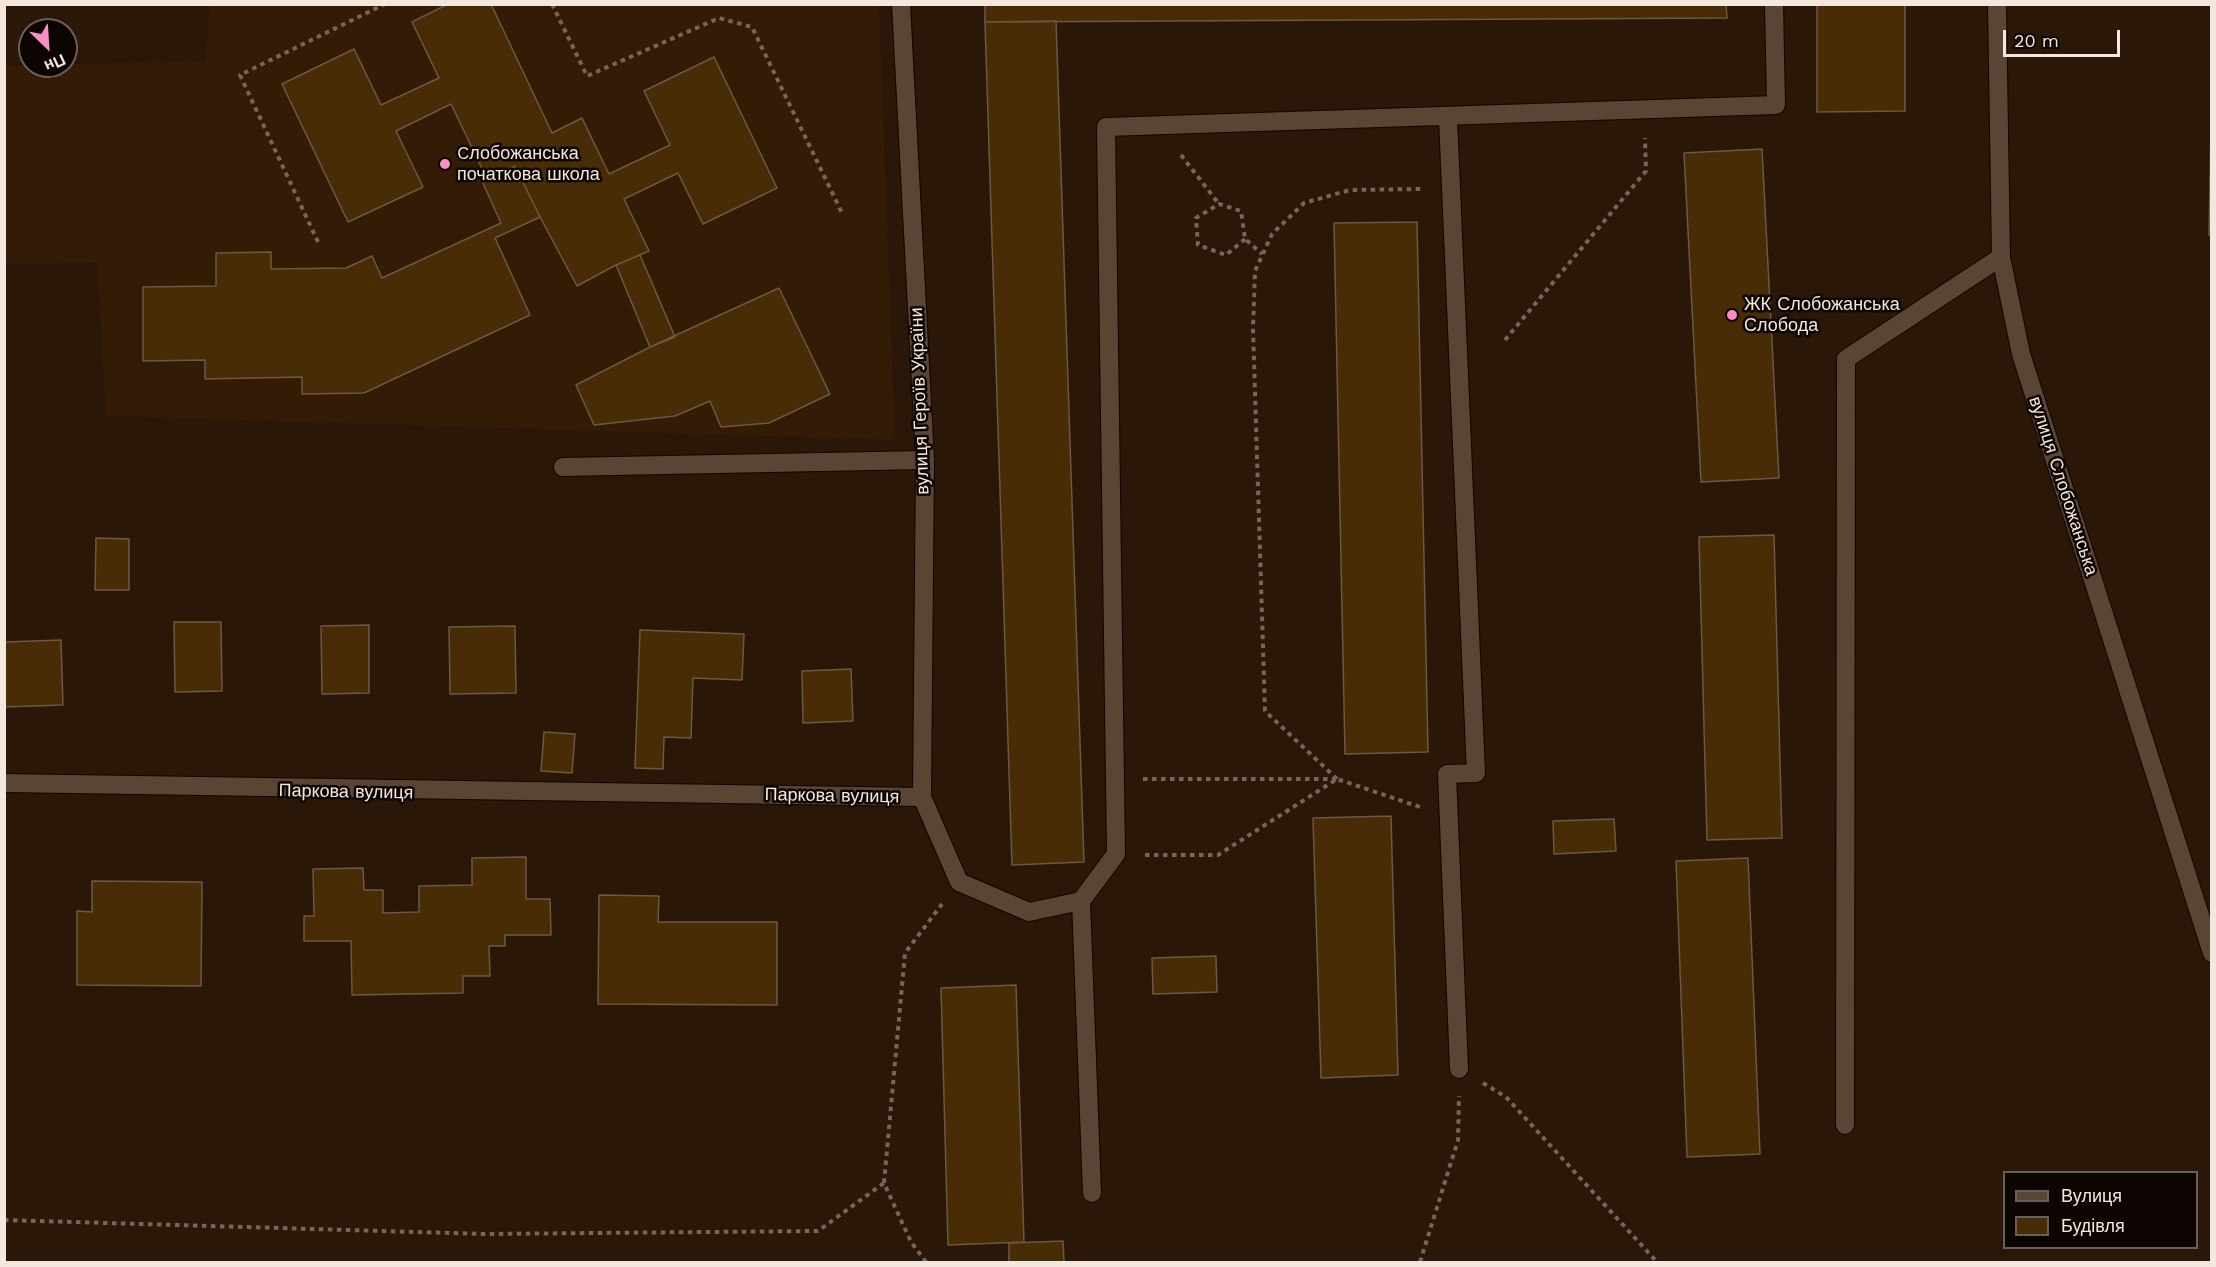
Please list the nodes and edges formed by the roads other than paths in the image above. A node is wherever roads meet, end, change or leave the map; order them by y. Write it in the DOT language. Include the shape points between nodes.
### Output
graph roads {
  1 [pos="901,4"];
  2 [pos="1774,4"];
  3 [pos="1997,4"];
  4 [pos="1448,118"];
  5 [pos="2001,257"];
  6 [pos="925,460"];
  7 [pos="562,467"];
  8 [pos="4,783"];
  9 [pos="4,789"];
  10 [pos="922,797"];
  11 [pos="1081,901"];
  12 [pos="2211,953"];
  13 [pos="1460,1069"];
  14 [pos="1845,1125"];
  15 [pos="1092,1193"];
  1 -- 6 [label="street, вулиця Героїв України"];
  2 -- 4 [label="street" via="1776,105"];
  3 -- 5 [label="street, вулиця Слобожанська"];
  4 -- 11 [label="street" via="1106,127 1116,854"];
  4 -- 13 [label="street" via="1476,773 1447,774"];
  5 -- 12 [label="street, вулиця Слобожанська" via="2021,354"];
  5 -- 14 [label="street" via="1846,359"];
  6 -- 7 [label="street"];
  6 -- 10 [label="street, вулиця Героїв України"];
  8 -- 10 [label="street, Паркова вулиця"];
  9 -- 10 [label="street, Паркова вулиця"];
  10 -- 11 [label="street" via="959,882 1029,912"];
  11 -- 15 [label="street"];
}
